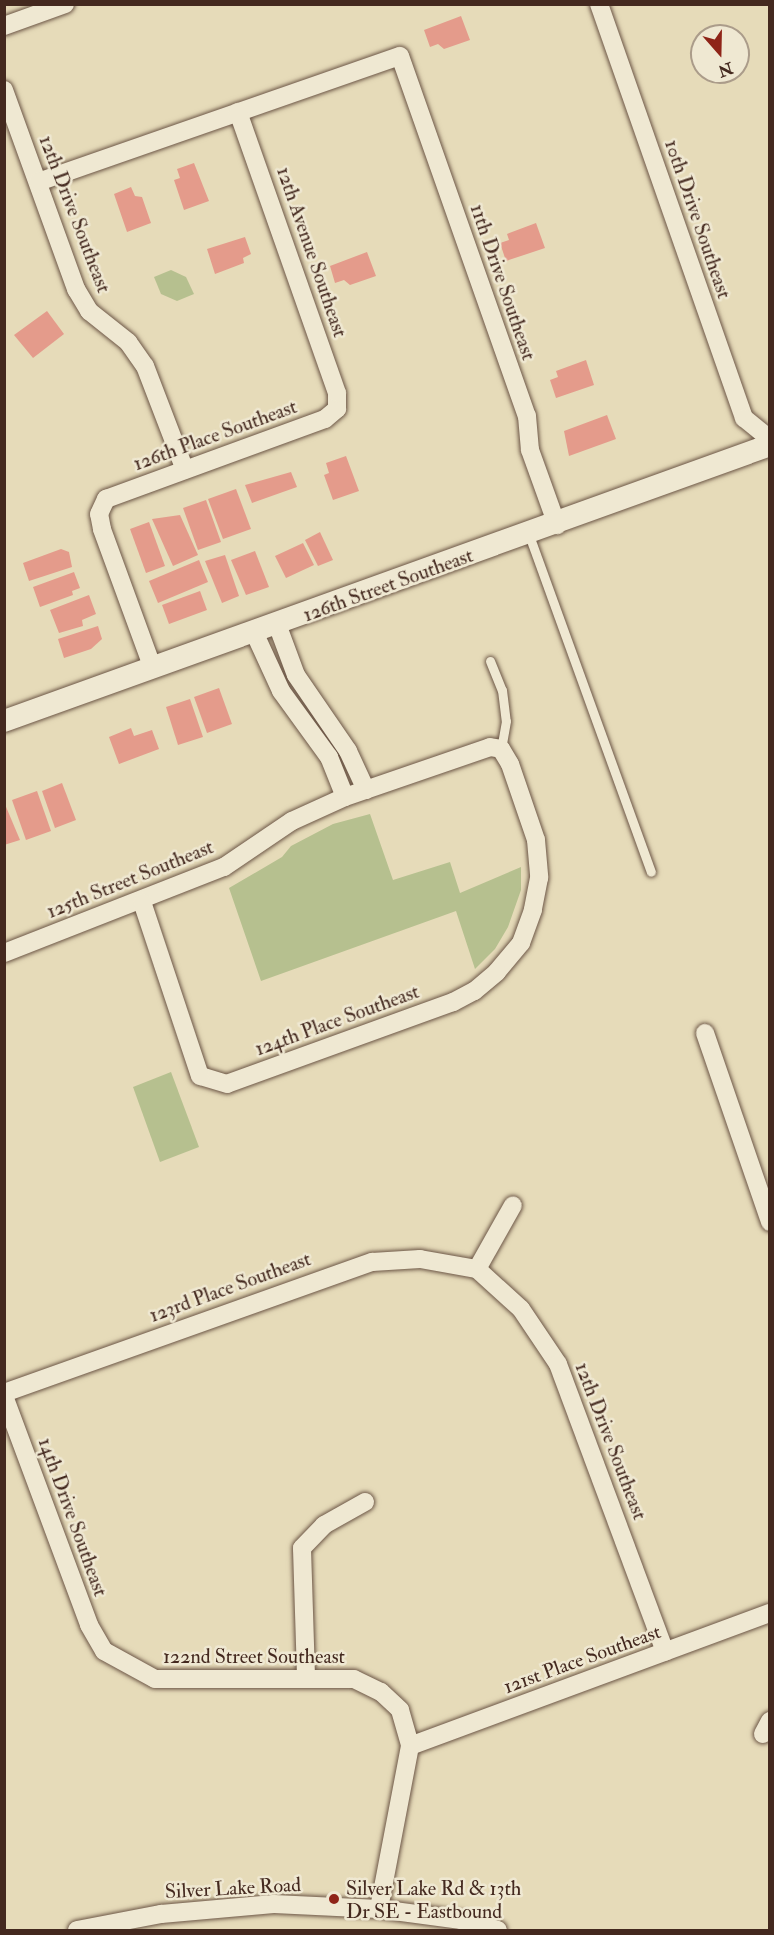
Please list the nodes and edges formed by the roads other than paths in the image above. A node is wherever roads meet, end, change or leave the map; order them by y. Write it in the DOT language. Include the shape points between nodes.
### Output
graph roads {
  1 [pos="65,4"];
  2 [pos="599,4"];
  3 [pos="4,26"];
  4 [pos="4,90"];
  5 [pos="238,112"];
  6 [pos="38,182"];
  7 [pos="337,409"];
  8 [pos="770,438"];
  9 [pos="770,445"];
  10 [pos="184,470"];
  11 [pos="557,525"];
  12 [pos="529,534"];
  13 [pos="277,624"];
  14 [pos="254,632"];
  15 [pos="490,661"];
  16 [pos="152,666"];
  17 [pos="4,721"];
  18 [pos="501,749"];
  19 [pos="366,790"];
  20 [pos="345,797"];
  21 [pos="651,873"];
  22 [pos="141,902"];
  23 [pos="4,953"];
  24 [pos="705,1033"];
  25 [pos="513,1205"];
  26 [pos="770,1222"];
  27 [pos="477,1269"];
  28 [pos="4,1395"];
  29 [pos="365,1502"];
  30 [pos="770,1613"];
  31 [pos="104,1651"];
  32 [pos="665,1652"];
  33 [pos="306,1676"];
  34 [pos="410,1746"];
  35 [pos="379,1909"];
  36 [pos="162,1922"];
  37 [pos="77,1930"];
  38 [pos="498,1930"];
  1 -- 3 [label="street"];
  2 -- 8 [label="street, 10th Drive Southeast" via="744,418"];
  4 -- 6 [label="street, 12th Drive Southeast"];
  5 -- 6 [label="street"];
  5 -- 7 [label="street, 12th Avenue Southeast" via="338,393"];
  5 -- 11 [label="street, 11th Drive Southeast" via="400,56 527,416 530,450"];
  6 -- 10 [label="street, 12th Drive Southeast" via="76,289 89,311 128,342 145,366"];
  7 -- 10 [label="street, 126th Place Southeast" via="325,419"];
  9 -- 11 [label="street, 126th Street Southeast"];
  10 -- 16 [label="street, 126th Place Southeast" via="106,499 99,514"];
  11 -- 12 [label="street, 126th Street Southeast"];
  12 -- 13 [label="street, 126th Street Southeast"];
  12 -- 21 [label="lane"];
  13 -- 14 [label="street, 126th Street Southeast"];
  13 -- 19 [label="street" via="296,675 348,752"];
  14 -- 16 [label="street, 126th Street Southeast"];
  14 -- 20 [label="street" via="281,691 329,757"];
  15 -- 18 [label="lane" via="502,690 506,721"];
  16 -- 17 [label="street, 126th Street Southeast"];
  18 -- 19 [label="street, 125th Street Southeast" via="476,750"];
  18 -- 22 [label="street, 124th Place Southeast" via="510,764 536,840 539,878 533,910 521,943 497,972 453,1002 227,1084 213,1083 200,1076"];
  19 -- 20 [label="street, 125th Street Southeast"];
  20 -- 22 [label="street, 125th Street Southeast" via="292,821 224,867"];
  22 -- 23 [label="street, 125th Street Southeast"];
  24 -- 26 [label="street"];
  25 -- 27 [label="street"];
  27 -- 28 [label="street, 123rd Place Southeast" via="420,1259 372,1262"];
  27 -- 32 [label="street, 12th Drive Southeast" via="521,1309 558,1364"];
  28 -- 31 [label="street, 14th Drive Southeast" via="89,1625"];
  29 -- 33 [label="street" via="324,1525 302,1548"];
  30 -- 32 [label="street, 121st Place Southeast"];
  31 -- 33 [label="street, 122nd Street Southeast" via="155,1679"];
  32 -- 34 [label="street, 121st Place Southeast"];
  33 -- 34 [label="street, 122nd Street Southeast" via="354,1678 381,1692 400,1710"];
  34 -- 35 [label="street"];
  35 -- 36 [label="street, Silver Lake Road" via="274,1904"];
  35 -- 38 [label="street, Silver Lake Road" via="461,1920"];
  36 -- 37 [label="street, Silver Lake Road"];
}
